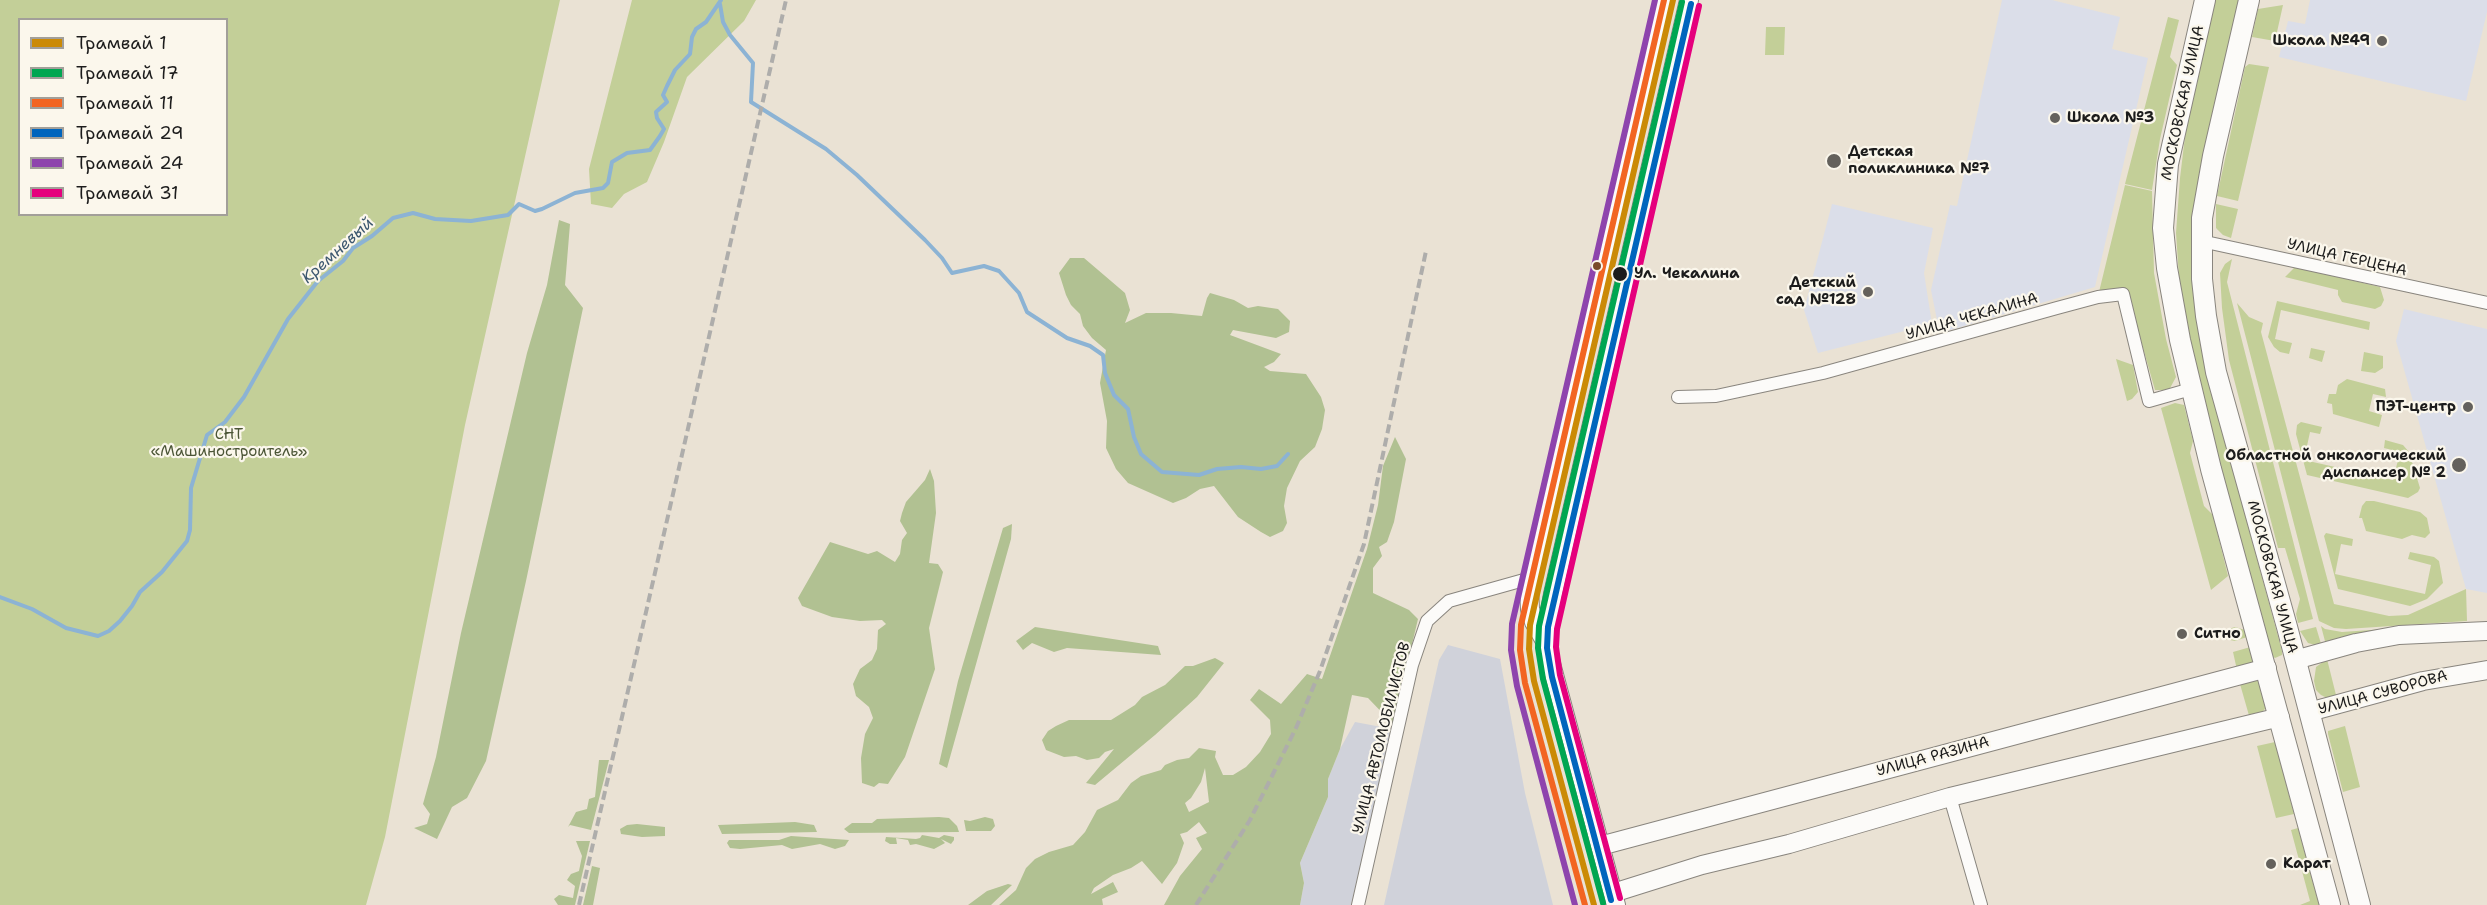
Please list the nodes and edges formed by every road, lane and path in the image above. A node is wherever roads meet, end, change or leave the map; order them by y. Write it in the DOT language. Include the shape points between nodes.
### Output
graph roads {
  1 [pos="1664,0"];
  2 [pos="1689,0"];
  3 [pos="2205,0"];
  4 [pos="2250,0"];
  5 [pos="2200,241"];
  6 [pos="2487,303"];
  7 [pos="2191,389"];
  8 [pos="1678,397"];
  9 [pos="1531,578"];
  10 [pos="2487,631"];
  11 [pos="1545,641"];
  12 [pos="2295,660"];
  13 [pos="2266,668"];
  14 [pos="2487,670"];
  15 [pos="2309,712"];
  16 [pos="2280,717"];
  17 [pos="1950,797"];
  18 [pos="1599,846"];
  19 [pos="1615,899"];
  20 [pos="1358,905"];
  21 [pos="1981,905"];
  22 [pos="2330,905"];
  23 [pos="2360,905"];
  1 -- 9 [label="main road"];
  2 -- 11 [label="main road"];
  3 -- 7 [label="main road, МОСКОВСКАЯ УЛИЦА" via="2175,125 2164,196 2167,268"];
  4 -- 5 [label="main road, МОСКОВСКАЯ УЛИЦА" via="2213,156"];
  5 -- 6 [label="street, УЛИЦА ГЕРЦЕНА"];
  5 -- 12 [label="main road, МОСКОВСКАЯ УЛИЦА" via="2206,316 2216,372"];
  7 -- 8 [label="street, УЛИЦА ЧЕКАЛИНА" via="2150,401 2123,294 2098,297 1823,374 1716,396"];
  7 -- 13 [label="main road, МОСКОВСКАЯ УЛИЦА"];
  9 -- 11 [label="main road" via="1530,609"];
  9 -- 20 [label="street, УЛИЦА АВТОМОБИЛИСТОВ" via="1449,601 1427,621 1412,665"];
  10 -- 12 [label="main road" via="2399,635"];
  11 -- 18 [label="main road"];
  12 -- 13 [label="main road"];
  12 -- 15 [label="main road, МОСКОВСКАЯ УЛИЦА"];
  13 -- 16 [label="main road, МОСКОВСКАЯ УЛИЦА"];
  13 -- 18 [label="main road, УЛИЦА РАЗИНА"];
  14 -- 15 [label="main road, УЛИЦА СУВОРОВА" via="2423,681"];
  15 -- 16 [label="main road, УЛИЦА СУВОРОВА"];
  15 -- 23 [label="main road, МОСКОВСКАЯ УЛИЦА"];
  16 -- 17 [label="main road"];
  16 -- 22 [label="main road, МОСКОВСКАЯ УЛИЦА"];
  17 -- 19 [label="main road" via="1790,844 1702,865"];
  17 -- 21 [label="street"];
  18 -- 19 [label="main road"];
}
